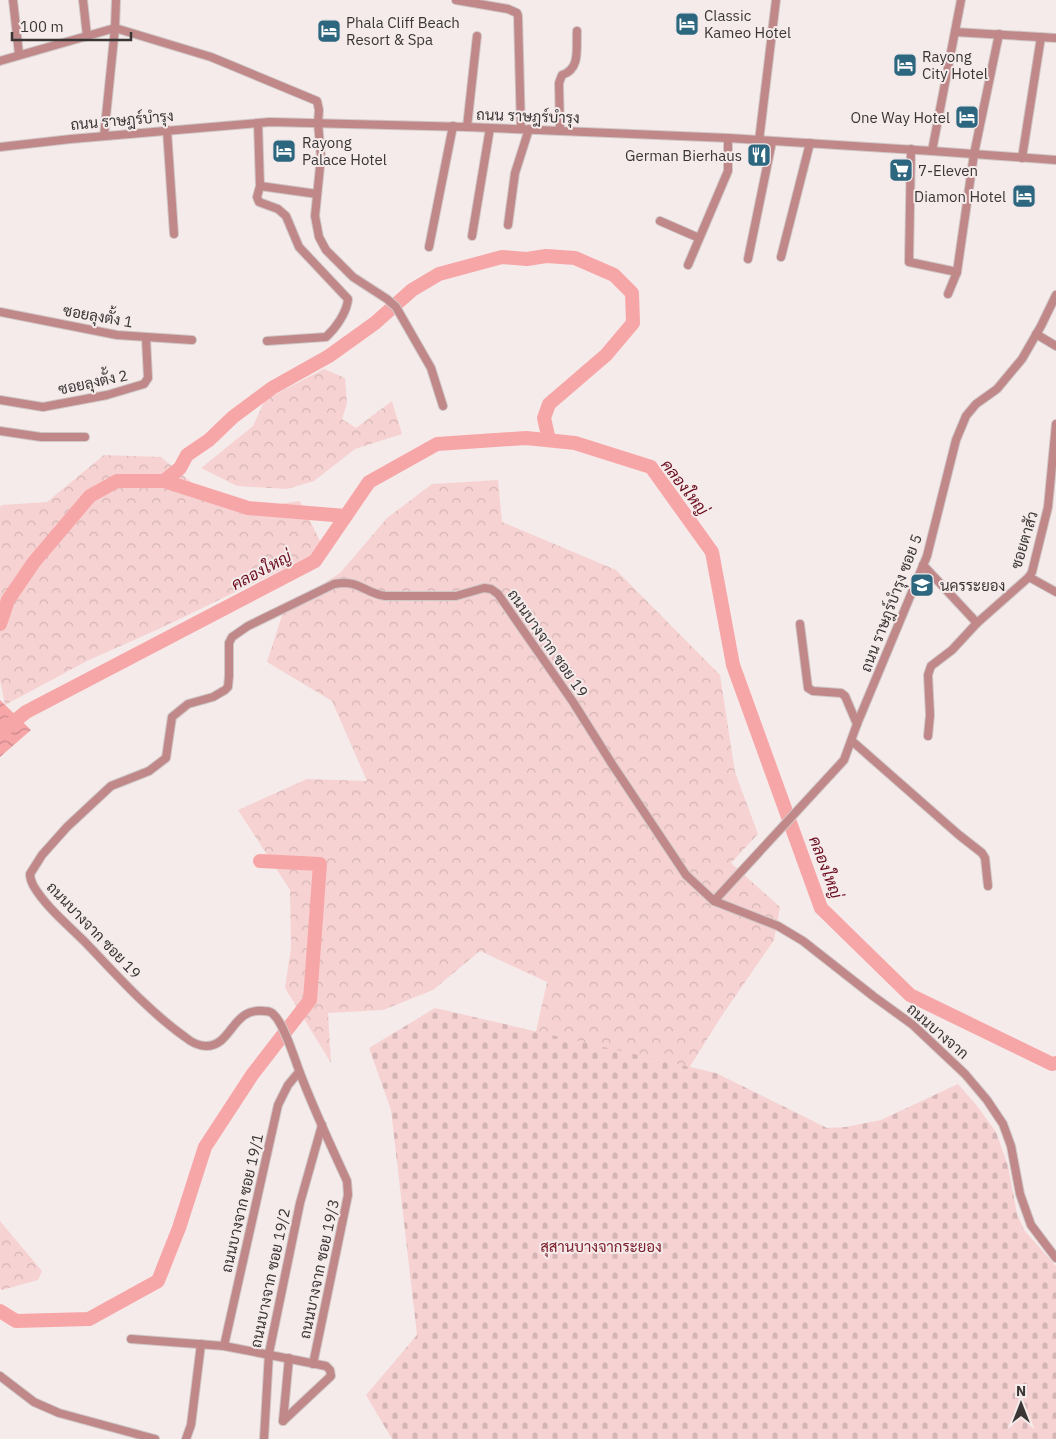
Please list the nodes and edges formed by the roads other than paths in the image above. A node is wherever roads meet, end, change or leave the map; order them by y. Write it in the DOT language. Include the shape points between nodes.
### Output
graph roads {
  1 [pos="13,0"];
  2 [pos="83,0"];
  3 [pos="116,0"];
  4 [pos="456,0"];
  5 [pos="776,0"];
  6 [pos="961,0"];
  7 [pos="115,28"];
  8 [pos="577,31"];
  9 [pos="955,32"];
  10 [pos="999,34"];
  11 [pos="87,36"];
  12 [pos="477,36"];
  13 [pos="1042,37"];
  14 [pos="1056,38"];
  15 [pos="19,54"];
  16 [pos="0,61"];
  17 [pos="258,123"];
  18 [pos="318,123"];
  19 [pos="454,126"];
  20 [pos="467,127"];
  21 [pos="490,128"];
  22 [pos="525,129"];
  23 [pos="167,130"];
  24 [pos="560,130"];
  25 [pos="104,136"];
  26 [pos="728,138"];
  27 [pos="759,141"];
  28 [pos="772,142"];
  29 [pos="810,143"];
  30 [pos="0,147"];
  31 [pos="911,149"];
  32 [pos="932,151"];
  33 [pos="974,154"];
  34 [pos="1022,158"];
  35 [pos="1056,160"];
  36 [pos="260,186"];
  37 [pos="317,194"];
  38 [pos="660,221"];
  39 [pos="508,225"];
  40 [pos="174,234"];
  41 [pos="472,236"];
  42 [pos="699,238"];
  43 [pos="429,247"];
  44 [pos="781,258"];
  45 [pos="748,259"];
  46 [pos="688,265"];
  47 [pos="957,272"];
  48 [pos="948,294"];
  49 [pos="1056,295"];
  50 [pos="0,312"];
  51 [pos="1036,334"];
  52 [pos="146,338"];
  53 [pos="192,340"];
  54 [pos="268,341"];
  55 [pos="1056,346"];
  56 [pos="0,400"];
  57 [pos="443,406"];
  58 [pos="1056,424"];
  59 [pos="0,431"];
  60 [pos="85,437"];
  61 [pos="1053,501"];
  62 [pos="923,565"];
  63 [pos="1029,577"];
  64 [pos="1056,592"];
  65 [pos="976,623"];
  66 [pos="800,624"];
  67 [pos="857,724"];
  68 [pos="928,736"];
  69 [pos="852,741"];
  70 [pos="988,886"];
  71 [pos="714,901"];
  72 [pos="299,1072"];
  73 [pos="322,1125"];
  74 [pos="1056,1258"];
  75 [pos="131,1338"];
  76 [pos="201,1344"];
  77 [pos="224,1346"];
  78 [pos="268,1353"];
  79 [pos="289,1358"];
  80 [pos="313,1364"];
  81 [pos="0,1376"];
  82 [pos="155,1439"];
  83 [pos="186,1439"];
  84 [pos="264,1439"];
  1 -- 15 [label="street"];
  2 -- 11 [label="street"];
  3 -- 7 [label="street"];
  4 -- 22 [label="street" via="517,13"];
  5 -- 27 [label="street"];
  6 -- 9 [label="street"];
  7 -- 11 [label="street"];
  7 -- 18 [label="street" via="211,57 311,97 317,100"];
  7 -- 25 [label="street"];
  8 -- 24 [label="street" via="576,64 570,72 562,75 559,83"];
  9 -- 10 [label="street"];
  9 -- 32 [label="street"];
  10 -- 13 [label="street"];
  10 -- 33 [label="street"];
  11 -- 15 [label="street"];
  12 -- 20 [label="street"];
  13 -- 14 [label="street"];
  13 -- 34 [label="street"];
  15 -- 16 [label="street"];
  17 -- 18 [label="street, ถนน ราษฎร์บำรุง"];
  17 -- 23 [label="street, ถนน ราษฎร์บำรุง"];
  17 -- 36 [label="street"];
  18 -- 19 [label="street, ถนน ราษฎร์บำรุง"];
  18 -- 37 [label="street" via="321,157"];
  19 -- 20 [label="street, ถนน ราษฎร์บำรุง"];
  19 -- 43 [label="street"];
  20 -- 21 [label="street, ถนน ราษฎร์บำรุง"];
  21 -- 22 [label="street, ถนน ราษฎร์บำรุง"];
  21 -- 41 [label="street"];
  22 -- 24 [label="street, ถนน ราษฎร์บำรุง"];
  22 -- 39 [label="street"];
  23 -- 25 [label="street, ถนน ราษฎร์บำรุง"];
  23 -- 40 [label="street"];
  24 -- 26 [label="street, ถนน ราษฎร์บำรุง"];
  25 -- 30 [label="street, ถนน ราษฎร์บำรุง"];
  26 -- 27 [label="street, ถนน ราษฎร์บำรุง"];
  26 -- 42 [label="street" via="728,171"];
  27 -- 28 [label="street, ถนน ราษฎร์บำรุง"];
  28 -- 29 [label="street, ถนน ราษฎร์บำรุง"];
  28 -- 45 [label="street"];
  29 -- 31 [label="street, ถนน ราษฎร์บำรุง"];
  29 -- 44 [label="street"];
  31 -- 32 [label="street, ถนน ราษฎร์บำรุง"];
  31 -- 47 [label="street" via="909,262"];
  32 -- 33 [label="street, ถนน ราษฎร์บำรุง"];
  33 -- 34 [label="street, ถนน ราษฎร์บำรุง"];
  33 -- 47 [label="street"];
  34 -- 35 [label="street, ถนน ราษฎร์บำรุง"];
  36 -- 37 [label="street"];
  36 -- 54 [label="street" via="259,202 278,209 286,216 299,247 348,299 340,319 326,337"];
  37 -- 57 [label="street" via="316,228 322,244 353,277 396,308 431,368"];
  38 -- 42 [label="street"];
  42 -- 46 [label="street"];
  47 -- 48 [label="street"];
  49 -- 51 [label="street, ถนน ราษฎร์บำรุง ซอย 5"];
  50 -- 52 [label="street, ซอยลุงตั้ง 1"];
  51 -- 55 [label="street"];
  51 -- 62 [label="street, ถนน ราษฎร์บำรุง ซอย 5" via="1022,359 997,389 966,416 956,440"];
  52 -- 53 [label="street, ซอยลุงตั้ง 1"];
  52 -- 56 [label="street, ซอยลุงตั้ง 2" via="148,378 144,384 43,407"];
  58 -- 61 [label="street, ซอยตาสัว"];
  59 -- 60 [label="street" via="41,437"];
  61 -- 63 [label="street, ซอยตาสัว"];
  62 -- 65 [label="street"];
  62 -- 67 [label="street, ถนน ราษฎร์บำรุง ซอย 5"];
  63 -- 64 [label="street"];
  63 -- 65 [label="street, ซอยตาสัว"];
  65 -- 68 [label="street, ซอยตาสัว" via="952,650 931,666 928,675"];
  66 -- 67 [label="street" via="808,688 841,693"];
  67 -- 69 [label="street, ถนน ราษฎร์บำรุง ซอย 5"];
  69 -- 70 [label="street" via="982,852"];
  69 -- 71 [label="street, ถนน ราษฎร์บำรุง ซอย 5" via="844,760"];
  71 -- 72 [label="street, ถนนบางจาก ซอย 19" via="686,875 498,594 484,588 456,596 385,596 351,583 334,584 232,637 229,643 228,687 213,697 183,707 172,717 166,758 148,771 111,786 67,827 30,874 33,886 50,906 151,1009 191,1041 204,1046 214,1045 239,1018 252,1011 267,1011 278,1021"];
  71 -- 74 [label="street, ถนนบางจาก" via="778,926 803,942 913,1025 965,1074 1003,1124 1031,1226"];
  72 -- 73 [label="street, ถนนบางจาก ซอย 19"];
  72 -- 77 [label="street, ถนนบางจาก ซอย 19/1" via="278,1105"];
  73 -- 78 [label="street, ถนนบางจาก ซอย 19/2" via="300,1203"];
  73 -- 80 [label="street, ถนนบางจาก ซอย 19/3" via="347,1181 348,1195"];
  75 -- 76 [label="street"];
  76 -- 77 [label="street"];
  76 -- 83 [label="street" via="191,1426"];
  77 -- 78 [label="street"];
  78 -- 79 [label="street"];
  78 -- 84 [label="street, ถนนบางจาก ซอย 19/2"];
  79 -- 80 [label="street"];
  79 -- 80 [label="street" via="283,1421 331,1376 326,1366"];
  81 -- 82 [label="street" via="34,1402 52,1410"];
}
